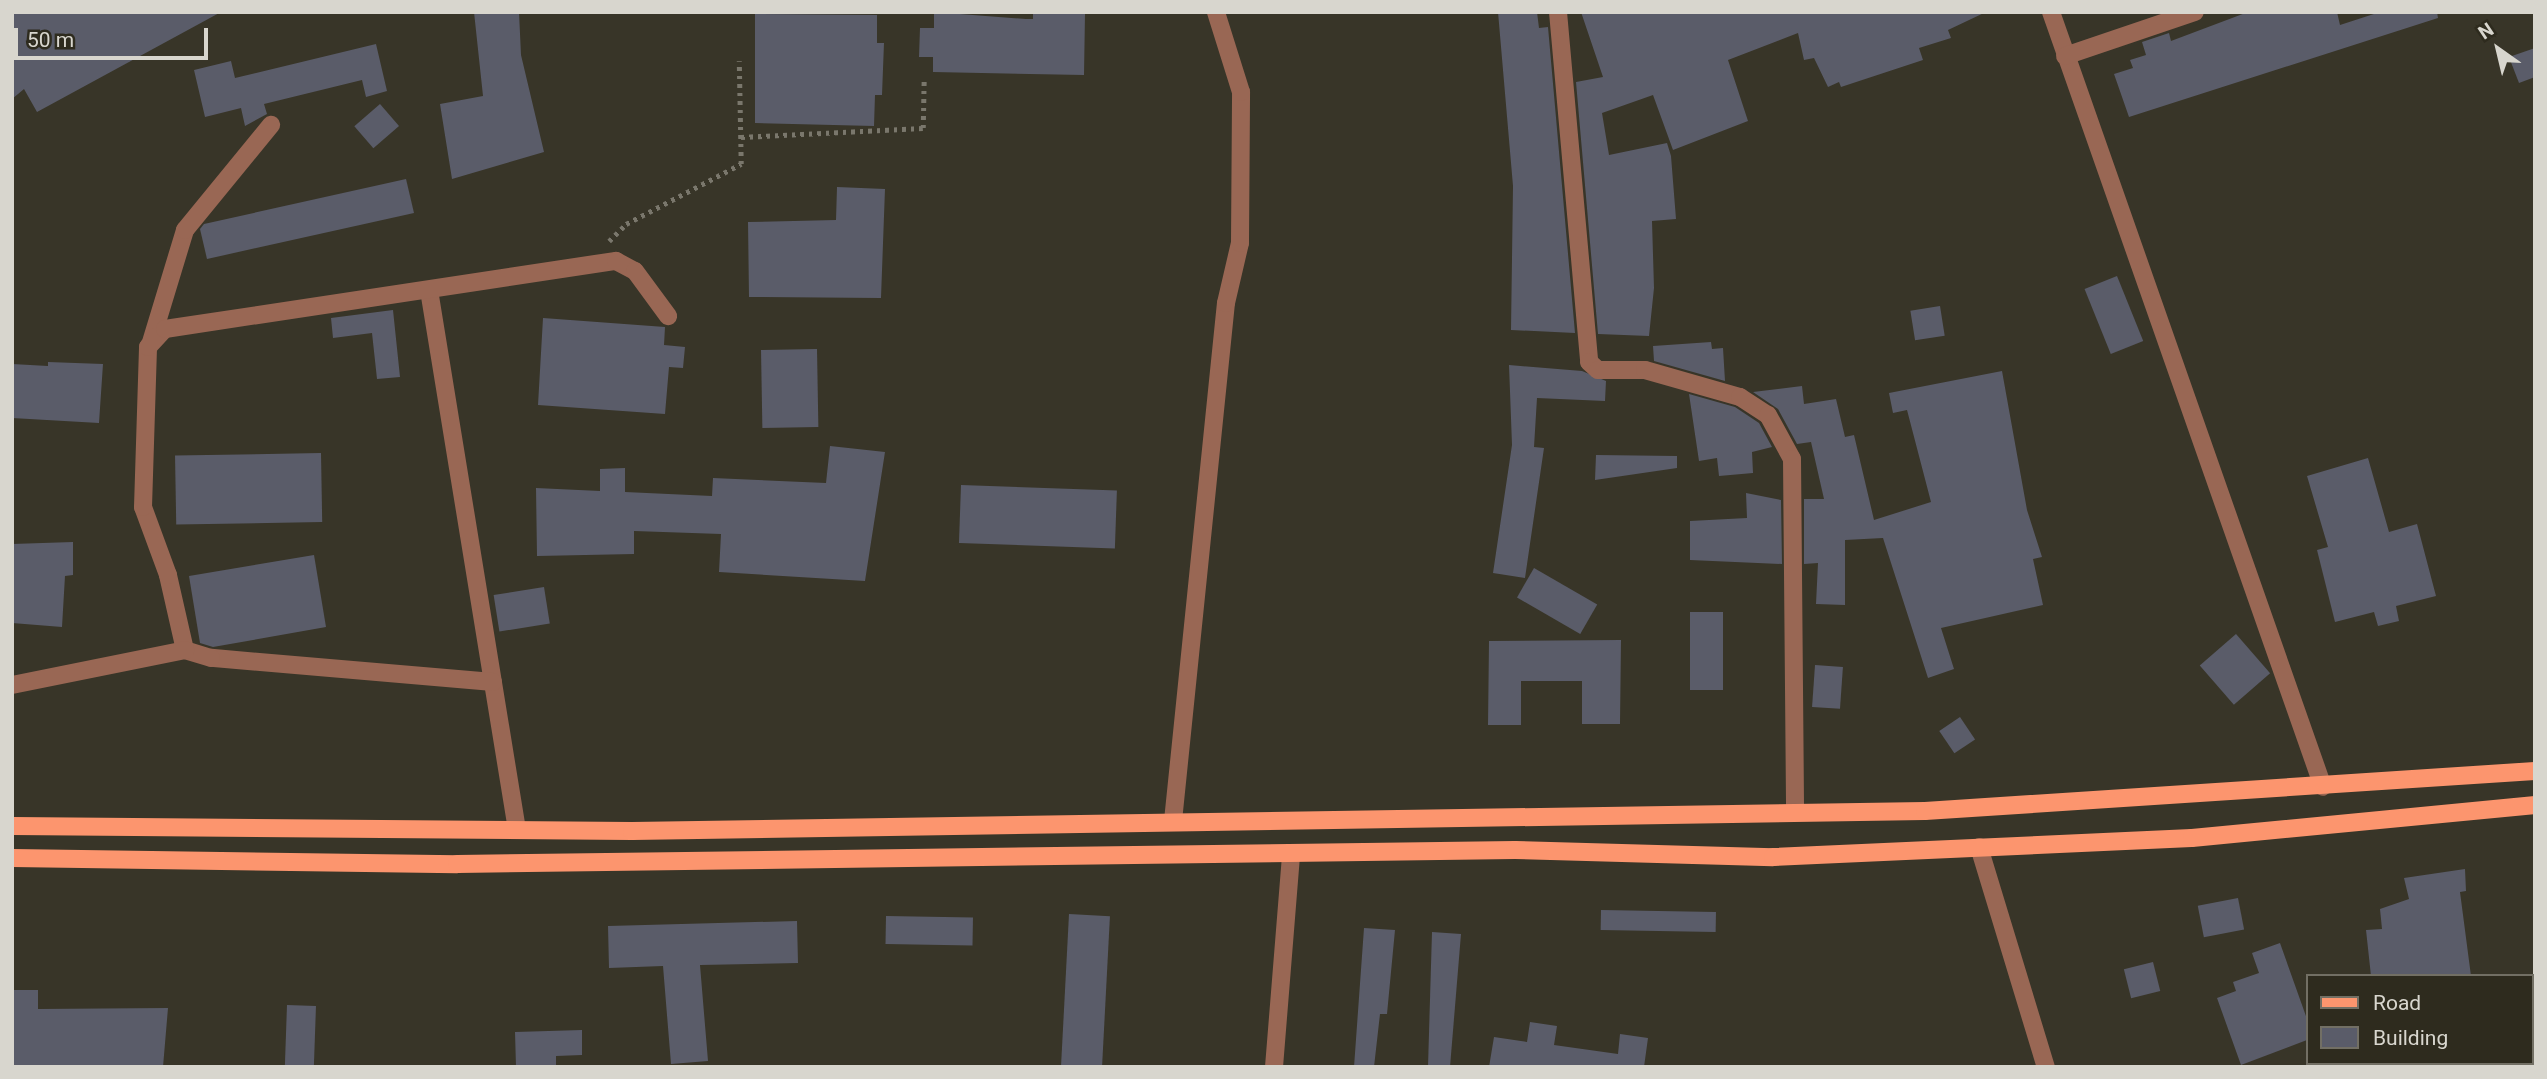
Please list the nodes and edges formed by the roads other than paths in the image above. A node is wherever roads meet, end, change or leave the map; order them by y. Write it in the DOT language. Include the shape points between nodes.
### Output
graph roads {
  1 [pos="1216,12"];
  2 [pos="1558,12"];
  3 [pos="2051,12"];
  4 [pos="2195,12"];
  5 [pos="2065,55"];
  6 [pos="271,125"];
  7 [pos="429,290"];
  8 [pos="668,316"];
  9 [pos="151,342"];
  10 [pos="185,650"];
  11 [pos="493,682"];
  12 [pos="12,685"];
  13 [pos="2535,771"];
  14 [pos="2323,788"];
  15 [pos="2535,805"];
  16 [pos="1795,812"];
  17 [pos="1173,821"];
  18 [pos="12,826"];
  19 [pos="517,830"];
  20 [pos="1979,847"];
  21 [pos="1291,857"];
  22 [pos="12,858"];
  23 [pos="1274,1067"];
  24 [pos="2046,1067"];
  1 -- 17 [label="street" via="1241,92 1240,243 1226,303"];
  2 -- 16 [label="street" via="1589,362 1598,370 1645,370 1740,397 1768,415 1792,459"];
  3 -- 5 [label="street"];
  4 -- 5 [label="street"];
  5 -- 14 [label="street"];
  6 -- 9 [label="street" via="185,230"];
  7 -- 8 [label="street" via="625,264"];
  7 -- 9 [label="street" via="165,329"];
  7 -- 11 [label="street"];
  9 -- 10 [label="street" via="143,507 168,575"];
  10 -- 11 [label="street" via="211,658"];
  10 -- 12 [label="street"];
  11 -- 19 [label="street"];
  13 -- 14 [label="main road"];
  14 -- 16 [label="main road" via="1925,811"];
  15 -- 20 [label="main road" via="2192,838"];
  16 -- 17 [label="main road"];
  17 -- 19 [label="main road"];
  18 -- 19 [label="main road"];
  20 -- 21 [label="main road" via="1773,857 1515,850"];
  20 -- 24 [label="street"];
  21 -- 22 [label="main road" via="471,864"];
  21 -- 23 [label="street"];
}
